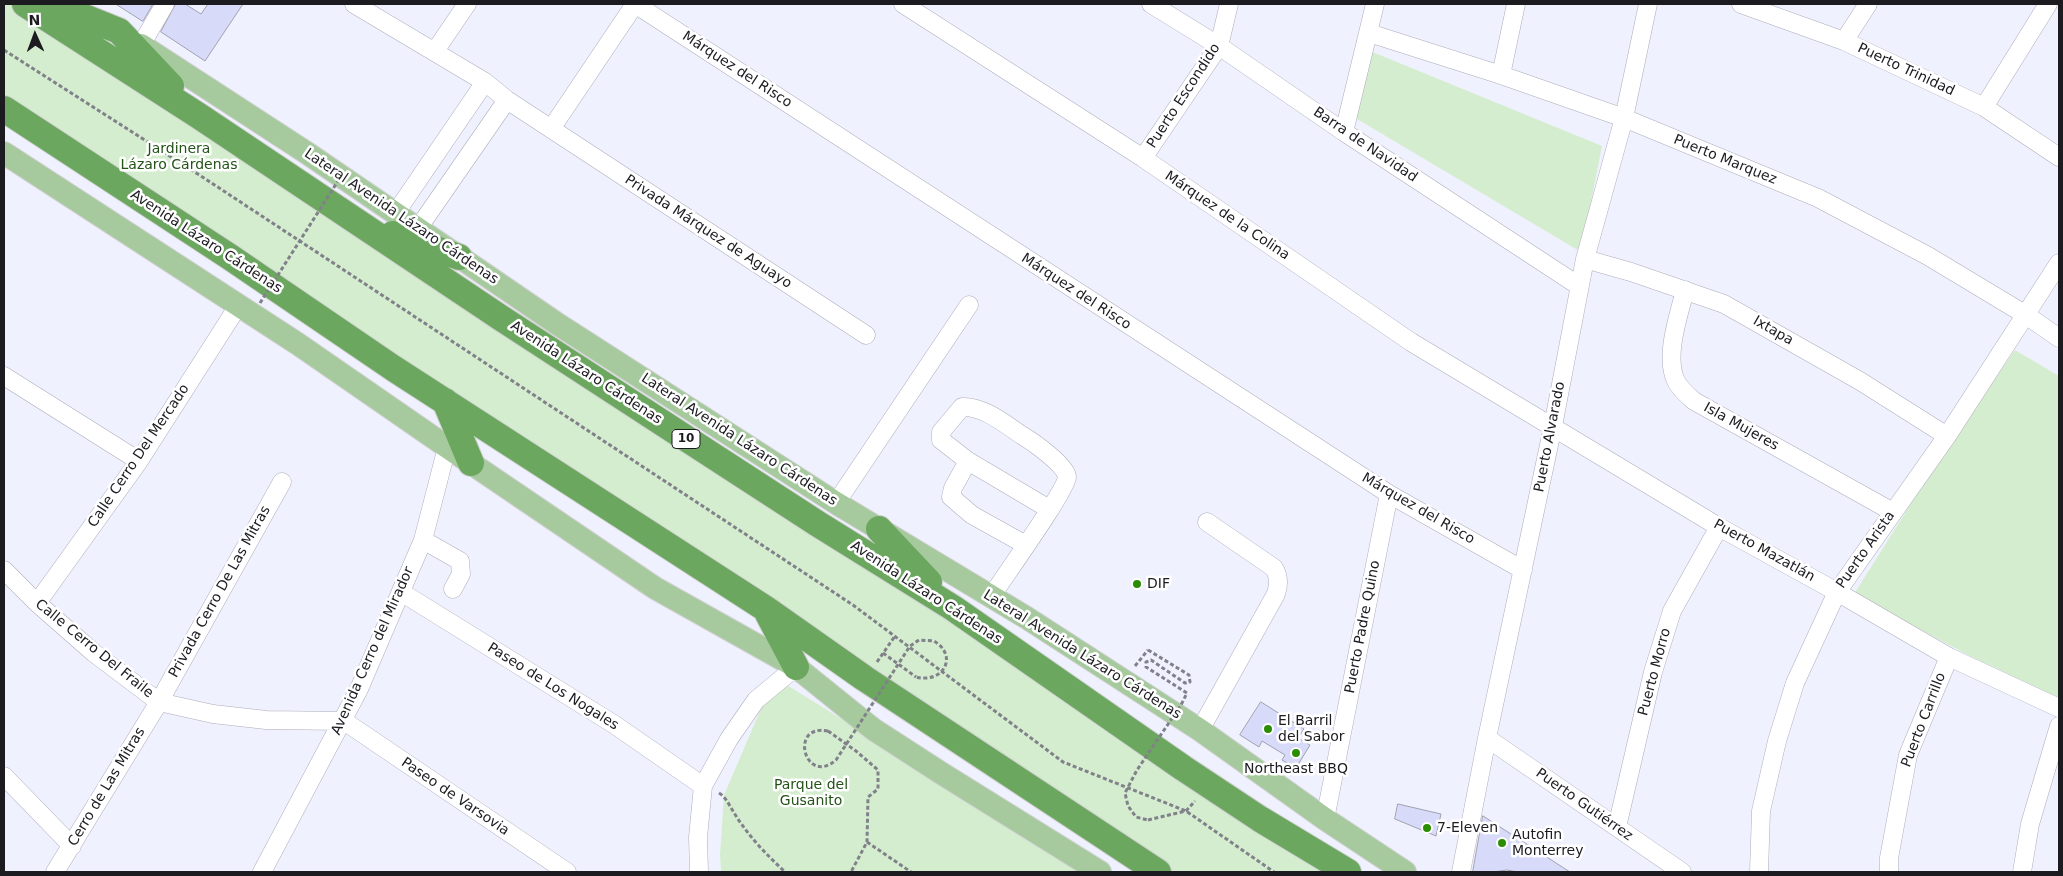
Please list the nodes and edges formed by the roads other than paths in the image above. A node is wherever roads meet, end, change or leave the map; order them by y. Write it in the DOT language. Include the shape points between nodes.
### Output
graph roads {
  1 [pos="25,4"];
  2 [pos="52,4"];
  3 [pos="75,4"];
  4 [pos="165,4"];
  5 [pos="354,4"];
  6 [pos="468,4"];
  7 [pos="635,4"];
  8 [pos="903,4"];
  9 [pos="1150,4"];
  10 [pos="1229,4"];
  11 [pos="1375,4"];
  12 [pos="1516,4"];
  13 [pos="1648,4"];
  14 [pos="1742,4"];
  15 [pos="1868,4"];
  16 [pos="2048,4"];
  17 [pos="119,31"];
  18 [pos="1368,32"];
  19 [pos="1844,40"];
  20 [pos="141,45"];
  21 [pos="1219,46"];
  22 [pos="435,51"];
  23 [pos="1501,75"];
  24 [pos="485,82"];
  25 [pos="507,100"];
  26 [pos="1984,107"];
  27 [pos="4,109"];
  28 [pos="200,116"];
  29 [pos="1624,118"];
  30 [pos="551,129"];
  31 [pos="1344,132"];
  32 [pos="4,153"];
  33 [pos="2059,157"];
  34 [pos="1143,158"];
  35 [pos="333,206"];
  36 [pos="395,214"];
  37 [pos="417,230"];
  38 [pos="459,257"];
  39 [pos="1585,259"];
  40 [pos="2059,263"];
  41 [pos="1579,286"];
  42 [pos="1684,290"];
  43 [pos="969,305"];
  44 [pos="238,306"];
  45 [pos="2026,315"];
  46 [pos="866,335"];
  47 [pos="2059,338"];
  48 [pos="4,376"];
  49 [pos="445,401"];
  50 [pos="1553,426"];
  51 [pos="1947,436"];
  52 [pos="447,447"];
  53 [pos="139,461"];
  54 [pos="968,461"];
  55 [pos="471,463"];
  56 [pos="282,482"];
  57 [pos="1389,494"];
  58 [pos="836,503"];
  59 [pos="1049,509"];
  60 [pos="1893,512"];
  61 [pos="1207,522"];
  62 [pos="1719,527"];
  63 [pos="878,529"];
  64 [pos="423,540"];
  65 [pos="1026,544"];
  66 [pos="4,570"];
  67 [pos="1523,570"];
  68 [pos="453,589"];
  69 [pos="401,592"];
  70 [pos="1837,592"];
  71 [pos="991,597"];
  72 [pos="37,603"];
  73 [pos="953,608"];
  74 [pos="766,609"];
  75 [pos="1948,657"];
  76 [pos="796,667"];
  77 [pos="158,702"];
  78 [pos="2059,708"];
  79 [pos="344,721"];
  80 [pos="2059,726"];
  81 [pos="1200,730"];
  82 [pos="1487,738"];
  83 [pos="4,776"];
  84 [pos="703,786"];
  85 [pos="1325,819"];
  86 [pos="1617,827"];
  87 [pos="72,846"];
  88 [pos="55,872"];
  89 [pos="262,872"];
  90 [pos="567,872"];
  91 [pos="699,872"];
  92 [pos="1100,872"];
  93 [pos="1158,872"];
  94 [pos="1348,872"];
  95 [pos="1405,872"];
  96 [pos="1461,872"];
  97 [pos="1682,872"];
  98 [pos="1759,872"];
  99 [pos="1889,872"];
  100 [pos="2022,872"];
  1 -- 28 [label="highway, Avenida Lázaro Cárdenas / 10"];
  2 -- 17 [label="highway"];
  3 -- 17 [label="main road, Lateral Avenida Lázaro Cárdenas"];
  4 -- 20 [label="street"];
  5 -- 22 [label="street"];
  6 -- 22 [label="street"];
  7 -- 30 [label="street"];
  7 -- 57 [label="street, Márquez del Risco"];
  8 -- 34 [label="street, Márquez de la Colina"];
  9 -- 21 [label="street, Barra de Navidad"];
  10 -- 21 [label="street, Puerto Escondido"];
  11 -- 18 [label="street"];
  12 -- 23 [label="street"];
  13 -- 29 [label="street, Puerto Alvarado"];
  14 -- 19 [label="street, Puerto Trinidad"];
  15 -- 19 [label="street"];
  16 -- 26 [label="street"];
  17 -- 20 [label="main road, Lateral Avenida Lázaro Cárdenas"];
  17 -- 28 [label="highway"];
  18 -- 23 [label="street, Puerto Marquez"];
  18 -- 31 [label="street"];
  19 -- 26 [label="street, Puerto Trinidad"];
  20 -- 36 [label="main road, Lateral Avenida Lázaro Cárdenas"];
  21 -- 31 [label="street, Barra de Navidad"];
  21 -- 34 [label="street, Puerto Escondido"];
  22 -- 24 [label="street, Privada Márquez de Aguayo"];
  23 -- 29 [label="street, Puerto Marquez"];
  24 -- 25 [label="street, Privada Márquez de Aguayo"];
  24 -- 36 [label="street"];
  25 -- 30 [label="street, Privada Márquez de Aguayo"];
  25 -- 37 [label="street"];
  26 -- 33 [label="street, Puerto Trinidad"];
  27 -- 49 [label="highway, Avenida Lázaro Cárdenas"];
  28 -- 35 [label="highway, Avenida Lázaro Cárdenas / 10"];
  29 -- 39 [label="street, Puerto Alvarado"];
  29 -- 45 [label="street, Puerto Marquez" via="1818,198 1928,256"];
  30 -- 46 [label="street, Privada Márquez de Aguayo"];
  31 -- 41 [label="street, Barra de Navidad"];
  32 -- 44 [label="main road"];
  34 -- 50 [label="street, Márquez de la Colina" via="1411,342"];
  35 -- 38 [label="highway" via="358,222"];
  35 -- 73 [label="highway, Avenida Lázaro Cárdenas / 10" via="809,519"];
  36 -- 37 [label="main road, Lateral Avenida Lázaro Cárdenas"];
  37 -- 38 [label="main road, Lateral Avenida Lázaro Cárdenas"];
  38 -- 58 [label="main road, Lateral Avenida Lázaro Cárdenas"];
  39 -- 41 [label="street, Puerto Alvarado"];
  39 -- 42 [label="street, Ixtapa"];
  40 -- 45 [label="street, Puerto Arista"];
  41 -- 50 [label="street, Puerto Alvarado"];
  42 -- 51 [label="street, Ixtapa" via="1724,304 1770,329"];
  42 -- 60 [label="street, Isla Mujeres" via="1672,353 1675,379 1682,390 1694,401"];
  43 -- 58 [label="street"];
  44 -- 52 [label="main road"];
  44 -- 53 [label="street, Calle Cerro Del Mercado"];
  45 -- 47 [label="street, Puerto Marquez"];
  45 -- 51 [label="street, Puerto Arista"];
  48 -- 53 [label="street"];
  49 -- 55 [label="highway"];
  49 -- 74 [label="highway, Avenida Lázaro Cárdenas"];
  50 -- 62 [label="street, Puerto Mazatlán"];
  50 -- 67 [label="street, Puerto Alvarado"];
  51 -- 60 [label="street, Puerto Arista"];
  52 -- 55 [label="main road"];
  52 -- 64 [label="street, Avenida Cerro del Mirador"];
  53 -- 72 [label="street, Calle Cerro Del Mercado"];
  54 -- 59 [label="street"];
  54 -- 59 [label="street" via="941,440 941,432 962,407 972,406 1038,446 1065,470 1067,478"];
  54 -- 65 [label="street" via="951,497 972,515"];
  55 -- 76 [label="main road" via="655,588"];
  56 -- 77 [label="street, Privada Cerro De Las Mitras"];
  57 -- 67 [label="street, Márquez del Risco"];
  57 -- 85 [label="street, Puerto Padre Quino"];
  58 -- 63 [label="main road, Lateral Avenida Lázaro Cárdenas"];
  59 -- 65 [label="street"];
  60 -- 70 [label="street, Puerto Arista"];
  61 -- 81 [label="street" via="1274,568 1278,582 1276,594"];
  62 -- 70 [label="street, Puerto Mazatlán"];
  62 -- 86 [label="street, Puerto Morro" via="1672,611 1652,672"];
  63 -- 71 [label="main road, Lateral Avenida Lázaro Cárdenas"];
  63 -- 73 [label="highway"];
  64 -- 68 [label="street" via="460,561 461,574"];
  64 -- 69 [label="street, Avenida Cerro del Mirador"];
  65 -- 71 [label="street"];
  66 -- 72 [label="street, Calle Cerro Del Fraile"];
  67 -- 82 [label="street, Puerto Alvarado"];
  69 -- 79 [label="street, Avenida Cerro del Mirador"];
  69 -- 84 [label="street, Paseo de Los Nogales" via="615,725"];
  70 -- 75 [label="street, Puerto Mazatlán"];
  70 -- 98 [label="street, Puerto Arista" via="1795,683 1777,741 1762,811"];
  71 -- 81 [label="main road, Lateral Avenida Lázaro Cárdenas"];
  72 -- 77 [label="street, Calle Cerro Del Fraile" via="94,653"];
  73 -- 94 [label="highway, Avenida Lázaro Cárdenas / 10" via="1190,773"];
  74 -- 76 [label="highway"];
  74 -- 93 [label="highway, Avenida Lázaro Cárdenas" via="864,678"];
  75 -- 78 [label="street, Puerto Mazatlán"];
  75 -- 99 [label="street, Puerto Carrillo" via="1908,755"];
  76 -- 84 [label="street" via="756,700 729,739"];
  76 -- 92 [label="main road" via="873,729"];
  77 -- 79 [label="street, Calle Cerro Del Fraile" via="213,714 266,720"];
  77 -- 87 [label="street, Cerro de Las Mitras"];
  79 -- 89 [label="street, Avenida Cerro del Mirador"];
  79 -- 90 [label="street, Paseo de Varsovia"];
  80 -- 100 [label="street" via="2030,824"];
  81 -- 85 [label="main road, Lateral Avenida Lázaro Cárdenas"];
  82 -- 86 [label="street, Puerto Gutiérrez"];
  82 -- 96 [label="street, Puerto Alvarado"];
  83 -- 87 [label="street"];
  84 -- 91 [label="street" via="698,837"];
  85 -- 95 [label="main road, Lateral Avenida Lázaro Cárdenas"];
  86 -- 97 [label="street, Puerto Gutiérrez"];
  87 -- 88 [label="street, Cerro de Las Mitras"];
}
